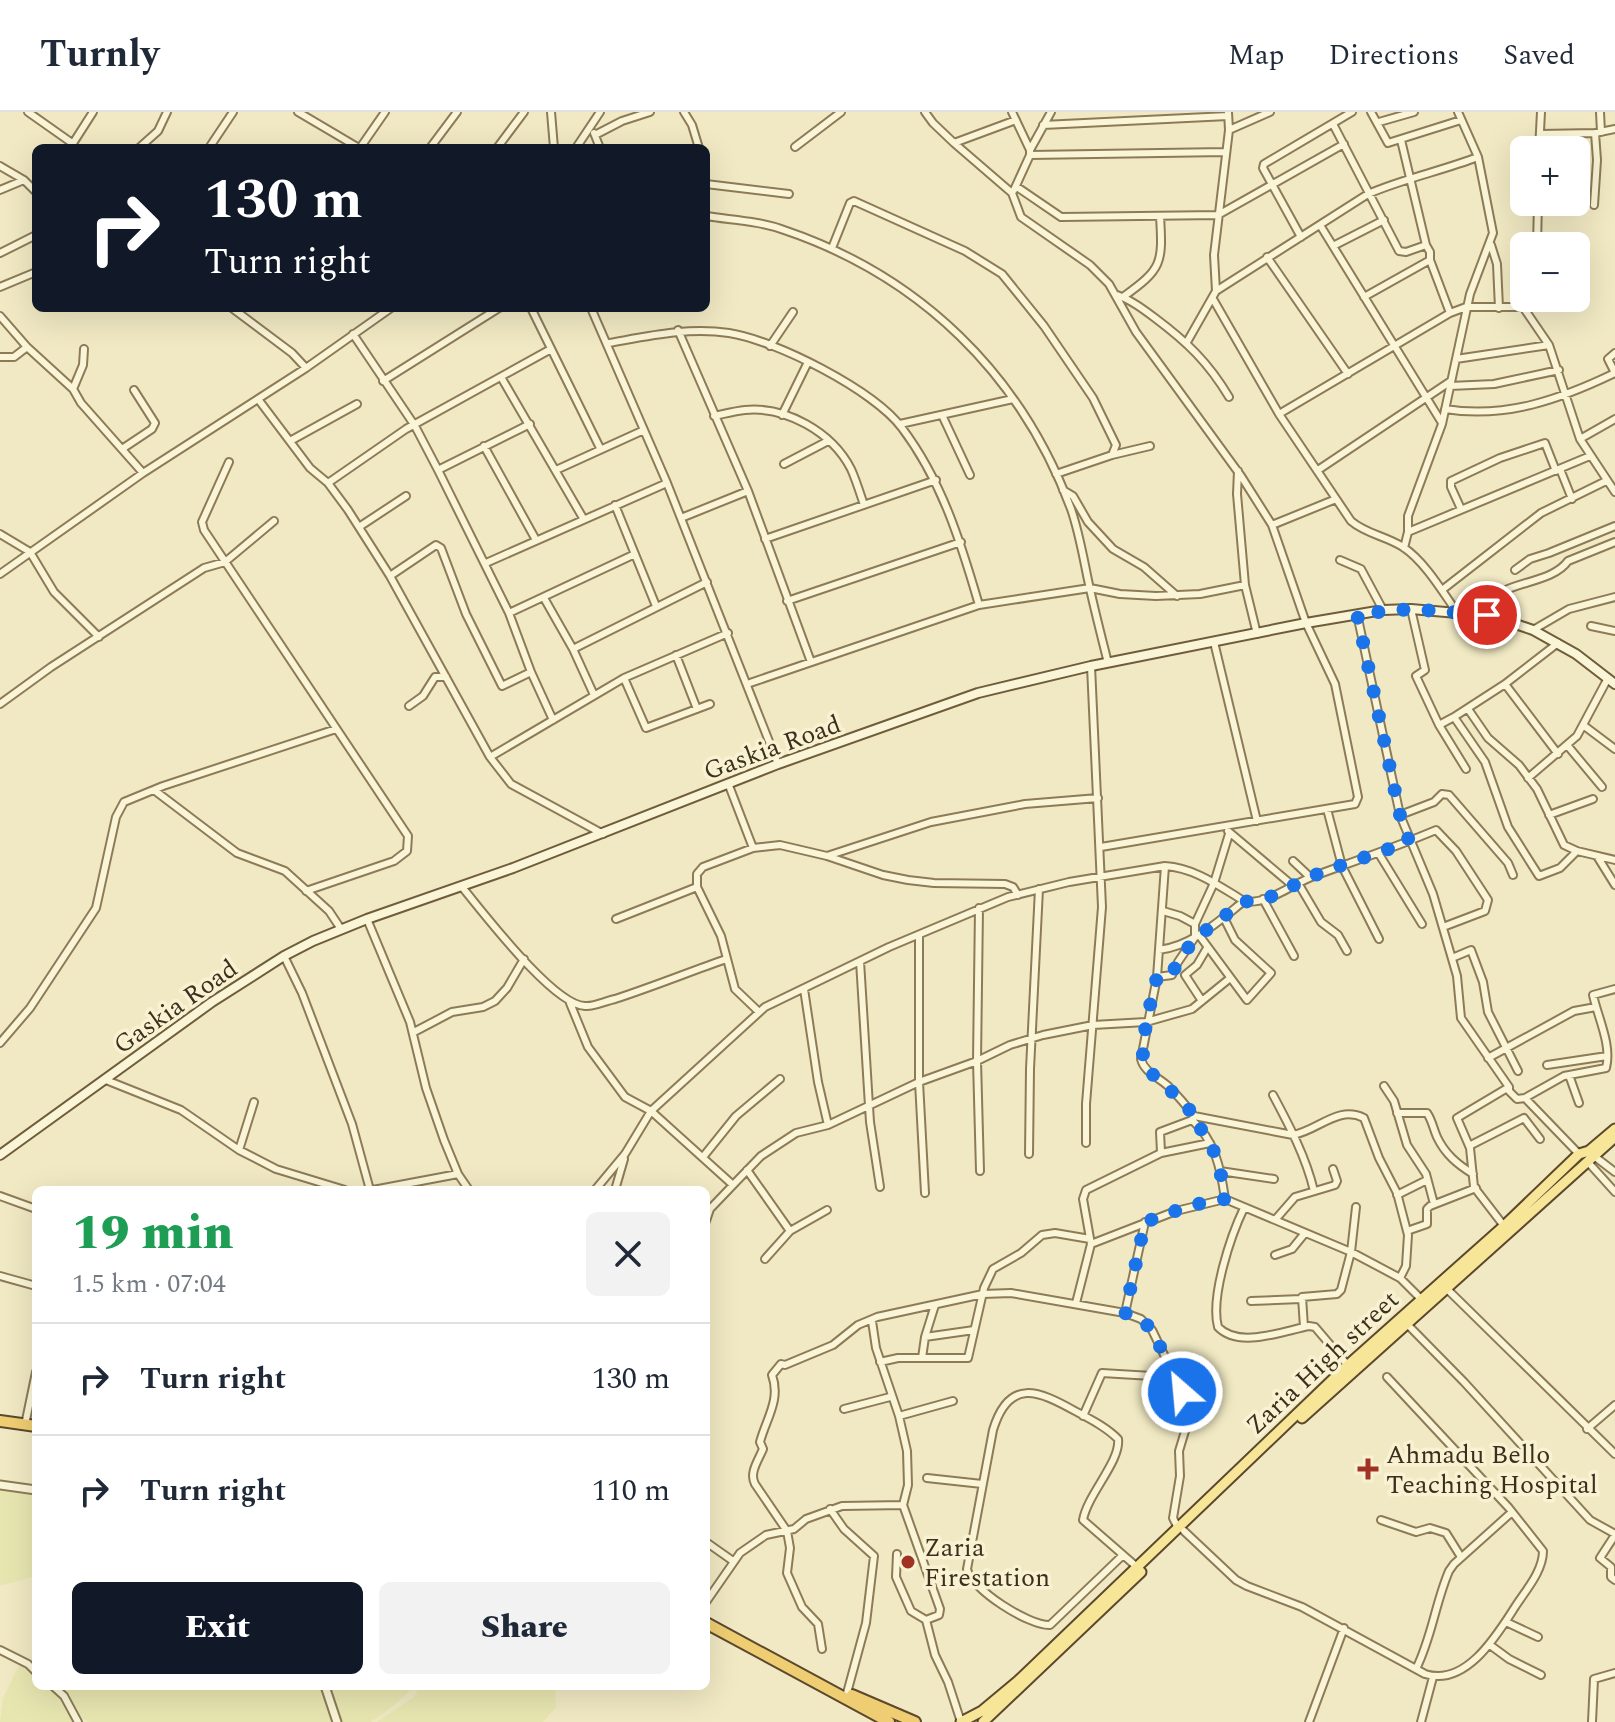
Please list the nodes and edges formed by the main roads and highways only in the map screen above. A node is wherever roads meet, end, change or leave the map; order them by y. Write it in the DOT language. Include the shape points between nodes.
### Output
graph roads {
  1 [pos="1611,681"];
  2 [pos="1615,1129"];
  3 [pos="1615,1137"];
  4 [pos="0,1155"];
  5 [pos="1587,1157"];
  6 [pos="1350,1368"];
  7 [pos="0,1421"];
  8 [pos="31,1426"];
  9 [pos="1181,1529"];
  10 [pos="710,1625"];
  11 [pos="1069,1637"];
  12 [pos="803,1674"];
  13 [pos="887,1721"];
  14 [pos="915,1722"];
  15 [pos="961,1722"];
  16 [pos="983,1722"];
  1 -- 4 [label="main road, Gaskia Road" via="1591,663 1533,630 1492,616 1411,609 1306,623 965,697 367,919 284,956"];
  2 -- 5 [label="main road, Zaria High street"];
  3 -- 5 [label="main road, Zaria High street"];
  5 -- 6 [label="main road, Zaria High street" via="1446,1288"];
  5 -- 6 [label="main road, Zaria High street" via="1421,1299"];
  6 -- 9 [label="main road, Zaria High street"];
  7 -- 8 [label="highway"];
  9 -- 11 [label="main road, Zaria High street"];
  9 -- 11 [label="main road, Zaria High street"];
  10 -- 12 [label="highway"];
  11 -- 15 [label="main road" via="992,1704"];
  11 -- 16 [label="main road"];
  12 -- 13 [label="highway"];
  12 -- 14 [label="highway"];
}
